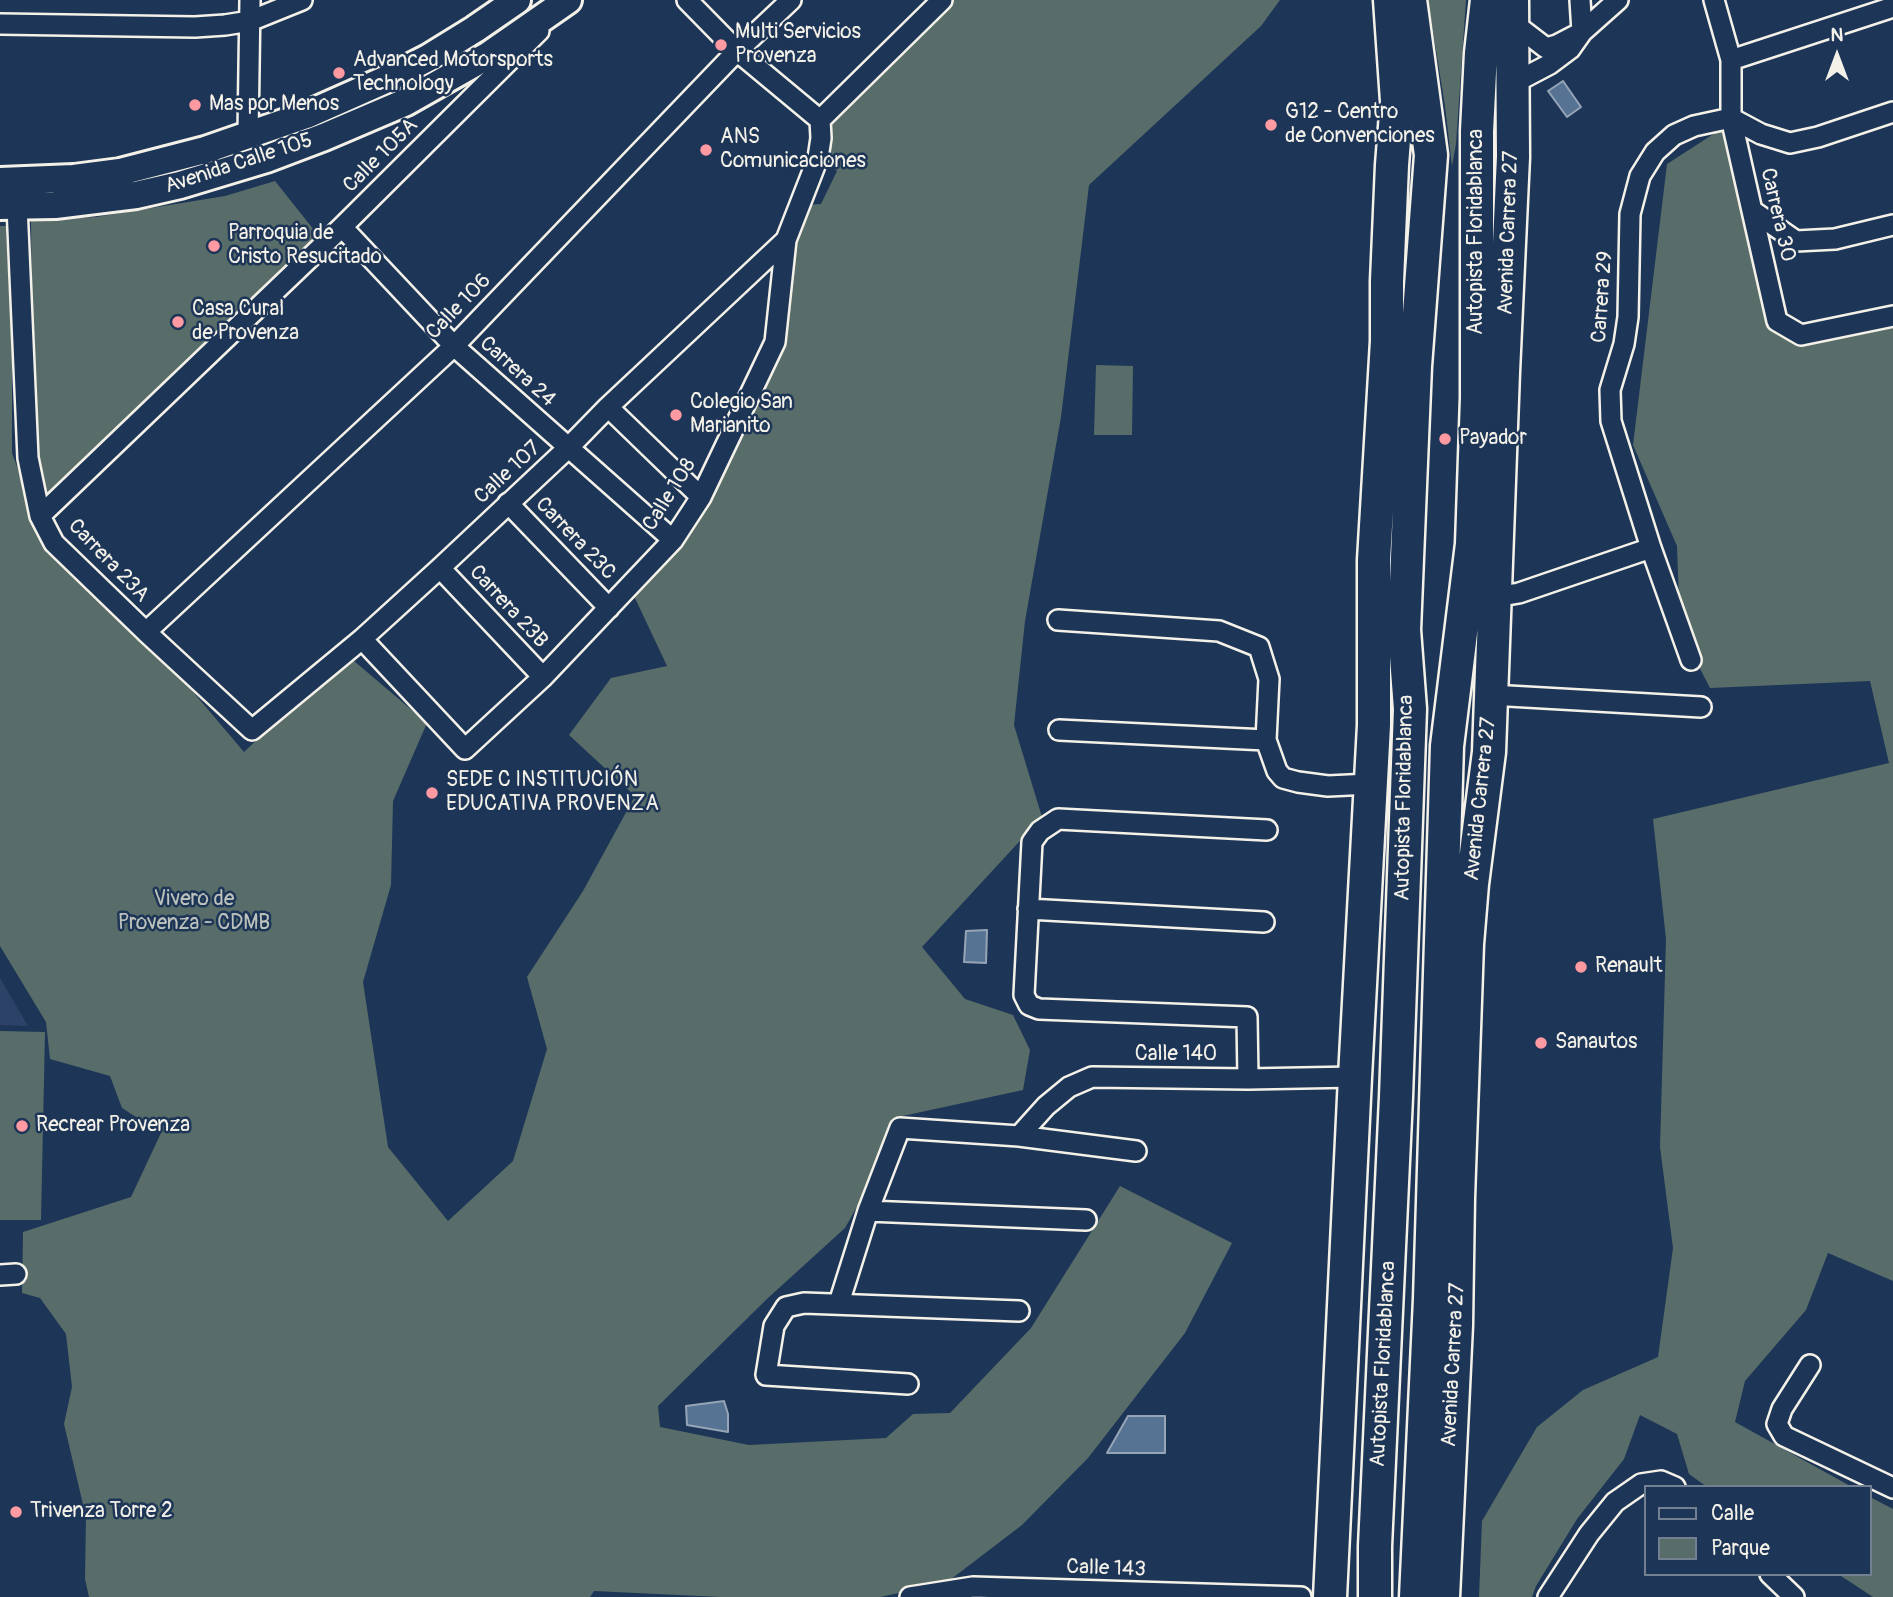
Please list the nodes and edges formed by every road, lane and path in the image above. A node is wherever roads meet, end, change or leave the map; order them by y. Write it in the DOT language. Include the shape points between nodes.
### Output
graph roads {
  1 [pos="250,0"];
  2 [pos="302,0"];
  3 [pos="517,0"];
  4 [pos="568,0"];
  5 [pos="687,0"];
  6 [pos="791,0"];
  7 [pos="942,0"];
  8 [pos="1390,0"];
  9 [pos="1410,0"];
  10 [pos="1487,0"];
  11 [pos="1580,0"];
  12 [pos="1618,0"];
  13 [pos="1714,0"];
  14 [pos="1893,7"];
  15 [pos="1512,11"];
  16 [pos="250,20"];
  17 [pos="0,24"];
  18 [pos="1582,32"];
  19 [pos="737,51"];
  20 [pos="1731,60"];
  21 [pos="1511,84"];
  22 [pos="1893,112"];
  23 [pos="820,120"];
  24 [pos="1736,121"];
  25 [pos="248,135"];
  26 [pos="1431,155"];
  27 [pos="0,181"];
  28 [pos="8,206"];
  29 [pos="1753,211"];
  30 [pos="1893,225"];
  31 [pos="341,227"];
  32 [pos="786,240"];
  33 [pos="1477,302"];
  34 [pos="1893,316"];
  35 [pos="1387,341"];
  36 [pos="454,346"];
  37 [pos="1503,372"];
  38 [pos="608,407"];
  39 [pos="568,448"];
  40 [pos="701,497"];
  41 [pos="508,502"];
  42 [pos="40,516"];
  43 [pos="673,540"];
  44 [pos="1651,548"];
  45 [pos="440,568"];
  46 [pos="1495,597"];
  47 [pos="609,608"];
  48 [pos="1058,620"];
  49 [pos="146,632"];
  50 [pos="362,639"];
  51 [pos="1691,660"];
  52 [pos="543,677"];
  53 [pos="1491,695"];
  54 [pos="1701,707"];
  55 [pos="252,730"];
  56 [pos="1059,730"];
  57 [pos="1266,740"];
  58 [pos="1370,784"];
  59 [pos="1267,830"];
  60 [pos="1028,909"];
  61 [pos="1264,922"];
  62 [pos="1355,1077"];
  63 [pos="1248,1079"];
  64 [pos="1019,1136"];
  65 [pos="1136,1151"];
  66 [pos="868,1211"];
  67 [pos="1086,1220"];
  68 [pos="839,1303"];
  69 [pos="1019,1311"];
  70 [pos="1810,1365"];
  71 [pos="908,1384"];
  72 [pos="1670,1485"];
  73 [pos="1893,1488"];
  74 [pos="1375,1546"];
  75 [pos="1772,1576"];
  76 [pos="911,1597"];
  77 [pos="1301,1597"];
  78 [pos="1330,1597"];
  79 [pos="1360,1597"];
  80 [pos="1375,1597"];
  81 [pos="1416,1597"];
  82 [pos="1443,1597"];
  83 [pos="1548,1597"];
  84 [pos="1794,1597"];
  1 -- 16 [label="street"];
  2 -- 16 [label="street"];
  3 -- 25 [label="main road, Avenida Calle 105" via="385,80"];
  4 -- 28 [label="main road, Avenida Calle 105" via="406,102 266,159 136,195"];
  4 -- 31 [label="street, Calle 105A"];
  5 -- 19 [label="street"];
  6 -- 19 [label="street, Calle 106"];
  7 -- 23 [label="street"];
  8 -- 35 [label="highway" via="1397,101"];
  9 -- 26 [label="highway, Autopista Floridablanca"];
  10 -- 33 [label="highway, Autopista Floridablanca" via="1477,131"];
  11 -- 18 [label="street"];
  12 -- 18 [label="street"];
  13 -- 20 [label="street, Carrera 30"];
  14 -- 20 [label="street"];
  15 -- 18 [label="street" via="1546,48"];
  15 -- 21 [label="highway, Avenida Carrera 27"];
  16 -- 17 [label="street" via="195,27"];
  16 -- 25 [label="street"];
  18 -- 21 [label="street" via="1570,49 1550,64"];
  19 -- 23 [label="street"];
  19 -- 36 [label="street, Calle 106"];
  20 -- 24 [label="street, Carrera 30"];
  21 -- 37 [label="highway, Avenida Carrera 27" via="1513,157"];
  22 -- 24 [label="street" via="1790,143"];
  23 -- 32 [label="street, Calle 108" via="818,158"];
  24 -- 29 [label="street, Carrera 30"];
  24 -- 44 [label="street, Carrera 29" via="1694,126 1674,135 1655,152 1640,176 1630,214 1628,317 1611,390 1611,421"];
  25 -- 27 [label="main road, Avenida Calle 105" via="120,172"];
  26 -- 35 [label="highway" via="1405,248"];
  26 -- 74 [label="highway, Autopista Floridablanca" via="1415,366 1404,630 1410,709"];
  28 -- 42 [label="street, Carrera 23A" via="28,458"];
  29 -- 30 [label="street" via="1796,241 1835,239"];
  29 -- 34 [label="street, Carrera 30" via="1777,321 1801,335"];
  31 -- 36 [label="street, Carrera 24"];
  31 -- 42 [label="street, Calle 105A"];
  32 -- 38 [label="street, Calle 107"];
  32 -- 40 [label="street, Calle 108" via="775,342"];
  33 -- 37 [label="highway"];
  33 -- 81 [label="highway, Autopista Floridablanca" via="1472,544 1447,746"];
  35 -- 58 [label="highway" via="1374,560"];
  36 -- 39 [label="street, Carrera 24"];
  36 -- 49 [label="street, Calle 106"];
  37 -- 46 [label="highway, Avenida Carrera 27"];
  38 -- 39 [label="street, Calle 107"];
  38 -- 40 [label="street"];
  39 -- 41 [label="street, Calle 107"];
  39 -- 43 [label="street, Carrera 24"];
  40 -- 43 [label="street, Calle 108"];
  41 -- 45 [label="street, Calle 107"];
  41 -- 47 [label="street, Carrera 23C"];
  42 -- 49 [label="street, Carrera 23A" via="54,543"];
  43 -- 47 [label="street, Calle 108"];
  44 -- 46 [label="street" via="1520,593"];
  44 -- 51 [label="street, Carrera 29"];
  45 -- 50 [label="street, Calle 107"];
  45 -- 52 [label="street, Carrera 23B"];
  46 -- 53 [label="highway, Avenida Carrera 27"];
  47 -- 52 [label="street, Calle 108"];
  48 -- 57 [label="street" via="1219,631 1259,646 1269,679"];
  49 -- 55 [label="street, Carrera 23A"];
  50 -- 52 [label="street, Calle 108" via="465,748"];
  50 -- 55 [label="street, Calle 107"];
  53 -- 54 [label="street"];
  53 -- 82 [label="highway, Avenida Carrera 27" via="1467,944"];
  56 -- 57 [label="street"];
  57 -- 58 [label="street" via="1283,778 1328,786"];
  58 -- 62 [label="highway"];
  59 -- 60 [label="street" via="1058,820 1031,842"];
  60 -- 61 [label="street"];
  60 -- 63 [label="street" via="1024,995 1029,1005 1247,1017"];
  62 -- 63 [label="street, Calle 140"];
  62 -- 78 [label="highway"];
  63 -- 64 [label="street, Calle 140" via="1092,1077 1069,1087"];
  64 -- 65 [label="street"];
  64 -- 66 [label="street" via="900,1128"];
  66 -- 67 [label="street"];
  66 -- 68 [label="street"];
  68 -- 69 [label="street"];
  68 -- 71 [label="street" via="786,1307 774,1326 766,1375"];
  70 -- 73 [label="street" via="1782,1409 1777,1424 1784,1436"];
  72 -- 83 [label="street" via="1661,1481 1641,1484 1615,1502"];
  74 -- 79 [label="highway"];
  74 -- 80 [label="highway, Autopista Floridablanca"];
  75 -- 84 [label="street"];
  76 -- 77 [label="street, Calle 143" via="973,1587"];
}
